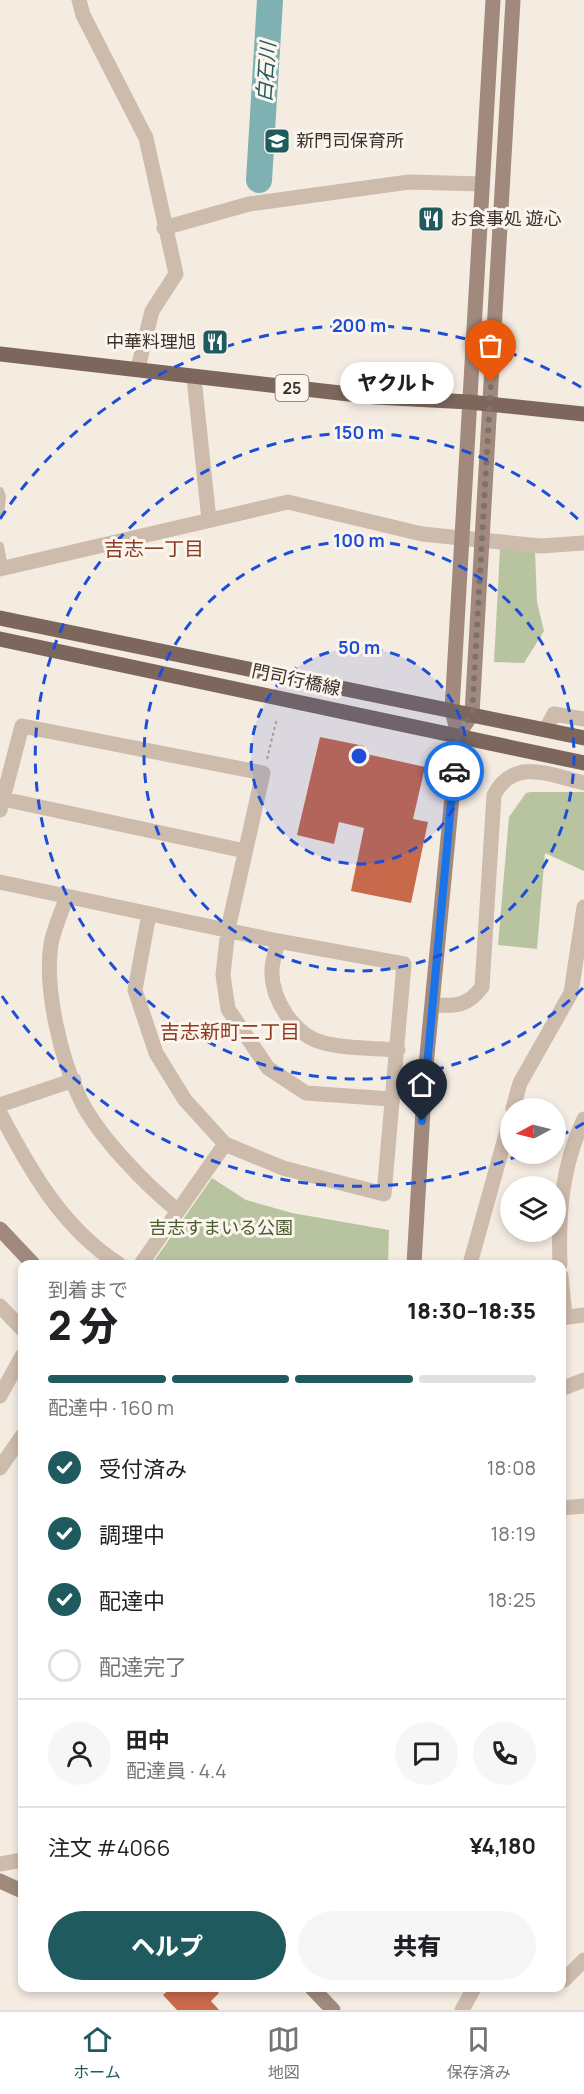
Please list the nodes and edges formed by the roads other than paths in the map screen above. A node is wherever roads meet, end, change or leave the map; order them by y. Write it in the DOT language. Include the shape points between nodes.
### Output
graph roads {
  1 [pos="79,0"];
  2 [pos="493,0"];
  3 [pos="513,0"];
  4 [pos="482,184"];
  5 [pos="165,228"];
  6 [pos="0,354"];
  7 [pos="138,368"];
  8 [pos="194,378"];
  9 [pos="469,402"];
  10 [pos="490,405"];
  11 [pos="584,414"];
  12 [pos="0,491"];
  13 [pos="0,514"];
  14 [pos="208,520"];
  15 [pos="463,537"];
  16 [pos="482,541"];
  17 [pos="584,543"];
  18 [pos="0,546"];
  19 [pos="2,568"];
  20 [pos="0,618"];
  21 [pos="0,639"];
  22 [pos="452,710"];
  23 [pos="472,714"];
  24 [pos="584,719"];
  25 [pos="546,729"];
  26 [pos="458,735"];
  27 [pos="584,738"];
  28 [pos="584,763"];
  29 [pos="584,783"];
  30 [pos="1,804"];
  31 [pos="245,851"];
  32 [pos="0,882"];
  33 [pos="67,896"];
  34 [pos="584,907"];
  35 [pos="149,914"];
  36 [pos="228,929"];
  37 [pos="278,941"];
  38 [pos="433,1005"];
  39 [pos="398,1050"];
  40 [pos="74,1080"];
  41 [pos="516,1098"];
  42 [pos="391,1100"];
  43 [pos="0,1105"];
  44 [pos="0,1113"];
  45 [pos="584,1119"];
  46 [pos="225,1144"];
  47 [pos="500,1156"];
  48 [pos="178,1211"];
  49 [pos="0,1229"];
  50 [pos="29,1260"];
  51 [pos="114,1260"];
  52 [pos="144,1260"];
  53 [pos="414,1260"];
  54 [pos="471,1260"];
  55 [pos="560,1260"];
  56 [pos="0,1306"];
  57 [pos="584,1315"];
  58 [pos="566,1318"];
  59 [pos="18,1325"];
  60 [pos="18,1363"];
  61 [pos="584,1380"];
  62 [pos="566,1387"];
  63 [pos="0,1396"];
  64 [pos="18,1442"];
  65 [pos="0,1468"];
  66 [pos="584,1506"];
  67 [pos="566,1508"];
  68 [pos="18,1861"];
  69 [pos="0,1864"];
  70 [pos="0,1881"];
  71 [pos="18,1890"];
  72 [pos="584,1960"];
  73 [pos="566,1978"];
  74 [pos="316,1992"];
  75 [pos="472,1992"];
  76 [pos="333,2010"];
  77 [pos="462,2010"];
  1 -- 5 [label="street" via="146,138"];
  2 -- 4 [label="street"];
  3 -- 10 [label="street"];
  4 -- 5 [label="street" via="398,184 249,204"];
  4 -- 9 [label="street"];
  5 -- 7 [label="street" via="176,274 152,311"];
  6 -- 7 [label="main road, 25"];
  7 -- 8 [label="main road, 25"];
  8 -- 9 [label="main road, 25" via="375,397"];
  8 -- 14 [label="street"];
  9 -- 10 [label="main road, 25"];
  9 -- 15 [label="street"];
  10 -- 11 [label="main road, 25"];
  10 -- 16 [label="street"];
  12 -- 13 [label="lane"];
  14 -- 15 [label="street" via="288,502 422,534"];
  14 -- 19 [label="street"];
  15 -- 16 [label="street"];
  15 -- 22 [label="street"];
  16 -- 17 [label="street" via="541,546"];
  16 -- 23 [label="street"];
  18 -- 19 [label="lane"];
  20 -- 22 [label="main road, 門司行橋線"];
  21 -- 26 [label="main road, 門司行橋線"];
  22 -- 23 [label="main road, 門司行橋線"];
  22 -- 26 [label="street"];
  23 -- 25 [label="main road, 門司行橋線"];
  23 -- 26 [label="street"];
  24 -- 25 [label="street" via="554,714"];
  25 -- 27 [label="main road, 門司行橋線"];
  26 -- 28 [label="main road, 門司行橋線"];
  26 -- 38 [label="street"];
  29 -- 38 [label="street" via="532,771 514,773 501,783 494,795 482,987 458,1006"];
  30 -- 31 [label="street"];
  30 -- 31 [label="street" via="22,726 263,773"];
  31 -- 36 [label="street"];
  32 -- 33 [label="street"];
  33 -- 35 [label="street"];
  33 -- 40 [label="street" via="51,944 52,1000"];
  34 -- 41 [label="street" via="571,993 520,1083"];
  35 -- 36 [label="street"];
  35 -- 46 [label="street" via="135,990 156,1053 185,1100"];
  36 -- 37 [label="street"];
  36 -- 42 [label="street" via="223,975 228,1009 268,1068 306,1093"];
  37 -- 39 [label="street" via="272,969 275,993 303,1034 323,1043"];
  37 -- 39 [label="street" via="404,964"];
  38 -- 53 [label="street"];
  39 -- 42 [label="street"];
  40 -- 43 [label="street"];
  40 -- 48 [label="street" via="82,1102 114,1147 156,1194"];
  42 -- 46 [label="street" via="384,1194 283,1168"];
  44 -- 51 [label="street" via="27,1163 68,1221"];
  45 -- 55 [label="street" via="567,1162 560,1205"];
  46 -- 48 [label="street"];
  47 -- 54 [label="street"];
  48 -- 52 [label="street"];
  49 -- 50 [label="street"];
  56 -- 59 [label="street"];
  57 -- 58 [label="street"];
  60 -- 63 [label="street"];
  61 -- 62 [label="street"];
  64 -- 65 [label="street"];
  66 -- 67 [label="street"];
  68 -- 69 [label="street"];
  70 -- 71 [label="street"];
  72 -- 73 [label="street"];
  74 -- 76 [label="street"];
  75 -- 77 [label="street"];
}
